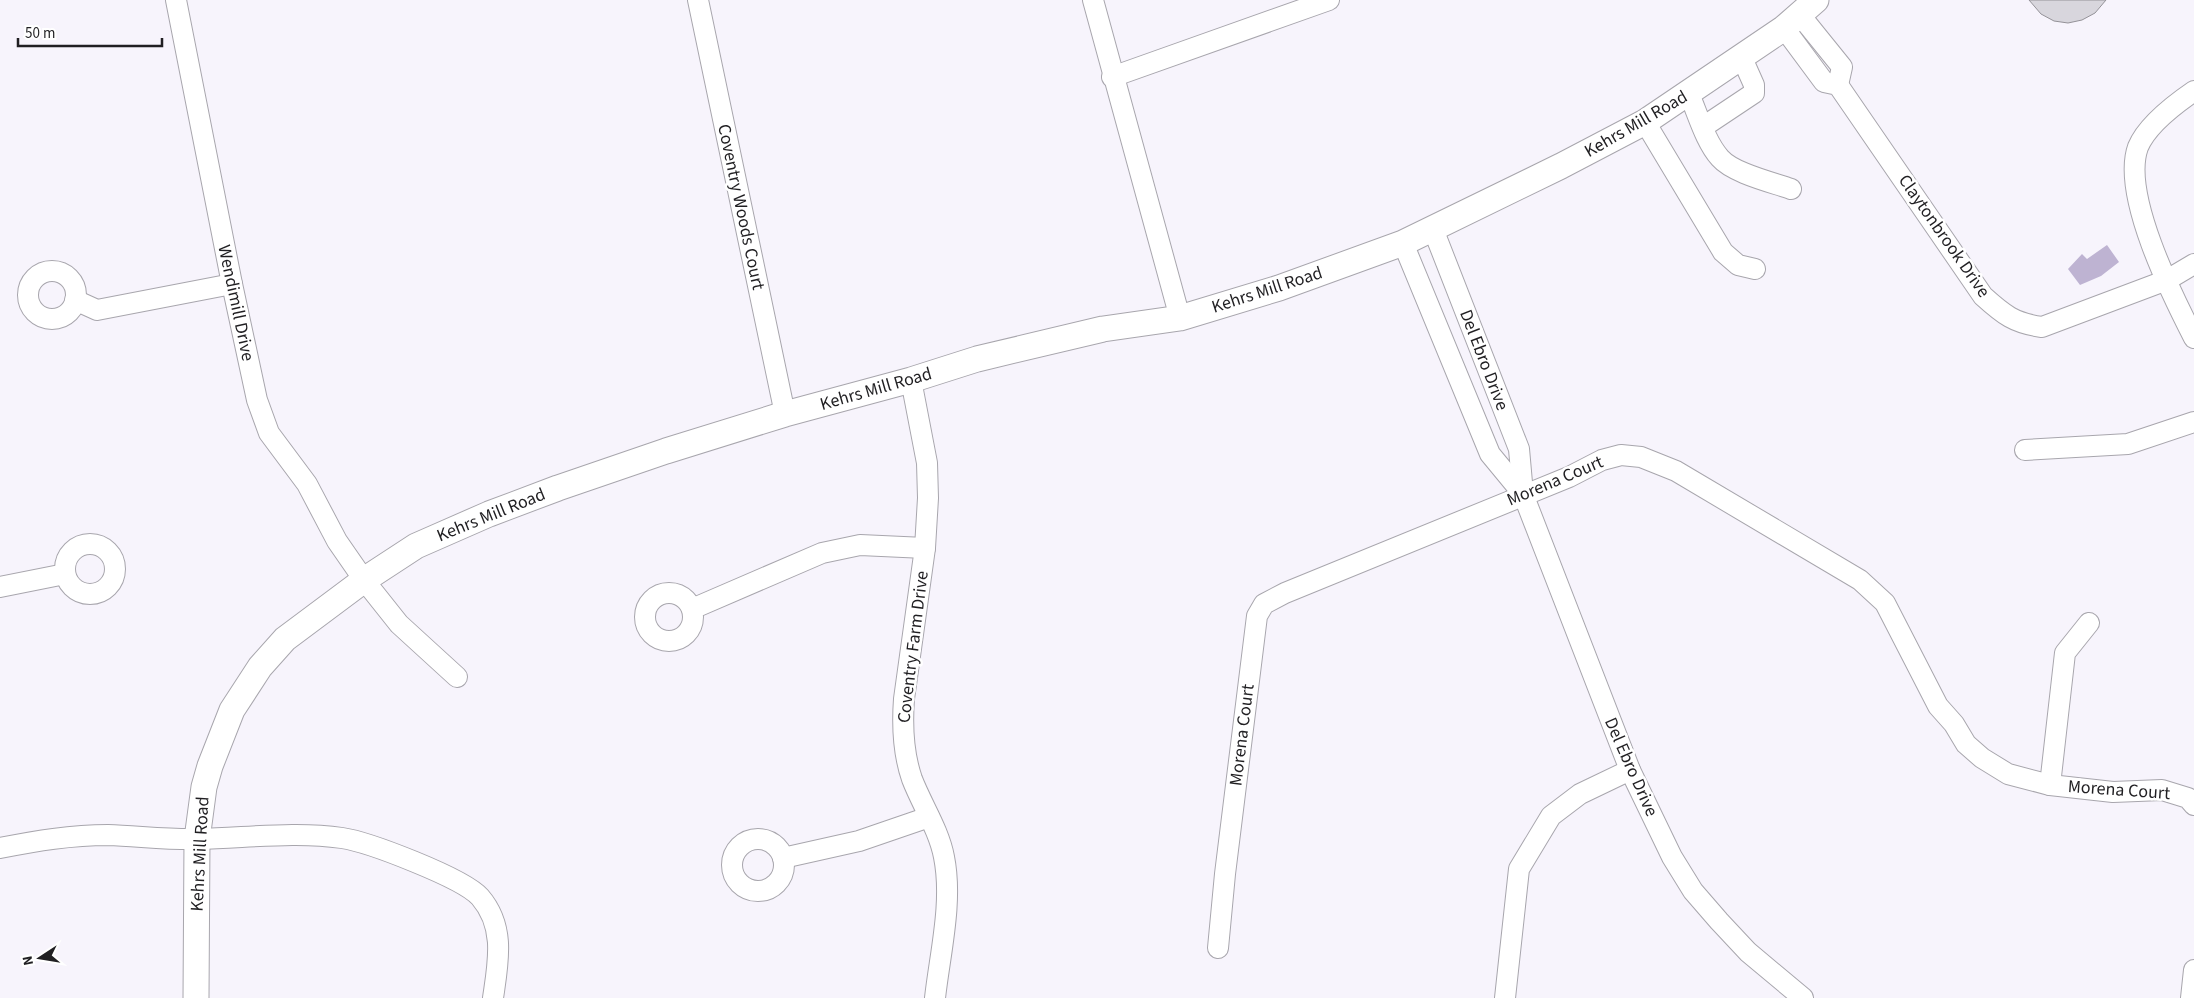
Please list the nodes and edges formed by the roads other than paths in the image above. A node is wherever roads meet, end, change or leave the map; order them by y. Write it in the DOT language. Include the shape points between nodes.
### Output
graph roads {
  1 [pos="176,0"];
  2 [pos="698,0"];
  3 [pos="1093,0"];
  4 [pos="1329,0"];
  5 [pos="1800,14"];
  6 [pos="1742,58"];
  7 [pos="1112,77"];
  8 [pos="2194,91"];
  9 [pos="1689,94"];
  10 [pos="1645,122"];
  11 [pos="1703,127"];
  12 [pos="1791,190"];
  13 [pos="1433,228"];
  14 [pos="1403,243"];
  15 [pos="2194,264"];
  16 [pos="1755,269"];
  17 [pos="2167,280"];
  18 [pos="232,284"];
  19 [pos="75,300"];
  20 [pos="1180,318"];
  21 [pos="2194,338"];
  22 [pos="911,380"];
  23 [pos="784,414"];
  24 [pos="2194,422"];
  25 [pos="2025,450"];
  26 [pos="1523,494"];
  27 [pos="925,548"];
  28 [pos="66,574"];
  29 [pos="364,580"];
  30 [pos="0,586"];
  31 [pos="692,609"];
  32 [pos="2089,623"];
  33 [pos="456,677"];
  34 [pos="1630,770"];
  35 [pos="2050,785"];
  36 [pos="2194,805"];
  37 [pos="929,817"];
  38 [pos="197,839"];
  39 [pos="0,848"];
  40 [pos="783,858"];
  41 [pos="1218,948"];
  42 [pos="2194,970"];
  43 [pos="196,998"];
  44 [pos="493,998"];
  45 [pos="935,998"];
  46 [pos="1505,998"];
  47 [pos="1804,998"];
  48 [pos="2191,998"];
  1 -- 18 [label="street, Wendimill Drive"];
  2 -- 23 [label="street, Coventry Woods Court"];
  3 -- 7 [label="street"];
  4 -- 7 [label="street"];
  5 -- 6 [label="main road, Kehrs Mill Road"];
  5 -- 17 [label="street, Claytonbrook Drive" via="1842,67 1838,85 1983,296 2004,315 2021,324 2042,327"];
  6 -- 9 [label="main road, Kehrs Mill Road"];
  6 -- 11 [label="street" via="1754,84 1754,93"];
  7 -- 20 [label="street"];
  8 -- 17 [label="street" via="2172,106 2153,126 2139,147 2134,170 2148,235"];
  9 -- 10 [label="main road, Kehrs Mill Road"];
  9 -- 11 [label="street"];
  10 -- 13 [label="main road, Kehrs Mill Road"];
  10 -- 16 [label="street" via="1723,252 1738,265"];
  11 -- 12 [label="street" via="1719,157 1729,165"];
  13 -- 14 [label="main road, Kehrs Mill Road"];
  13 -- 26 [label="street, Del Ebro Drive" via="1519,449"];
  14 -- 20 [label="main road, Kehrs Mill Road" via="1278,288"];
  14 -- 26 [label="street, Del Ebro Drive" via="1490,454"];
  15 -- 17 [label="street, Claytonbrook Drive"];
  17 -- 21 [label="street"];
  18 -- 19 [label="street" via="97,310"];
  18 -- 29 [label="street, Wendimill Drive" via="257,400 269,433 307,484"];
  20 -- 22 [label="main road, Kehrs Mill Road" via="1102,329 977,359"];
  22 -- 23 [label="main road, Kehrs Mill Road"];
  22 -- 27 [label="street, Coventry Farm Drive" via="927,463"];
  23 -- 29 [label="main road, Kehrs Mill Road" via="666,451 489,514 416,546"];
  24 -- 25 [label="street" via="2128,444"];
  26 -- 34 [label="street, Del Ebro Drive"];
  26 -- 35 [label="street, Morena Court" via="1621,455 1641,457 1676,471 1860,580 1885,603 1925,684 1966,744 2008,774"];
  26 -- 41 [label="street, Morena Court" via="1264,604 1257,616"];
  27 -- 31 [label="street" via="860,545 822,553"];
  27 -- 37 [label="street, Coventry Farm Drive" via="902,724 912,778"];
  28 -- 30 [label="street"];
  29 -- 33 [label="street, Wendimill Drive" via="399,624"];
  29 -- 38 [label="main road, Kehrs Mill Road" via="285,639 248,684 232,710 210,766"];
  32 -- 35 [label="street" via="2065,653"];
  34 -- 46 [label="street" via="1580,794 1551,816 1519,869"];
  34 -- 47 [label="street, Del Ebro Drive" via="1672,857 1693,891 1748,952"];
  35 -- 36 [label="street, Morena Court" via="2113,792 2162,790 2188,798"];
  37 -- 40 [label="street" via="859,841"];
  37 -- 45 [label="street, Coventry Farm Drive" via="944,854 947,896"];
  38 -- 39 [label="street" via="108,835 61,837"];
  38 -- 43 [label="main road, Kehrs Mill Road"];
  38 -- 44 [label="street" via="342,838 460,882 480,897 494,922 500,949"];
  42 -- 48 [label="street"];
}
